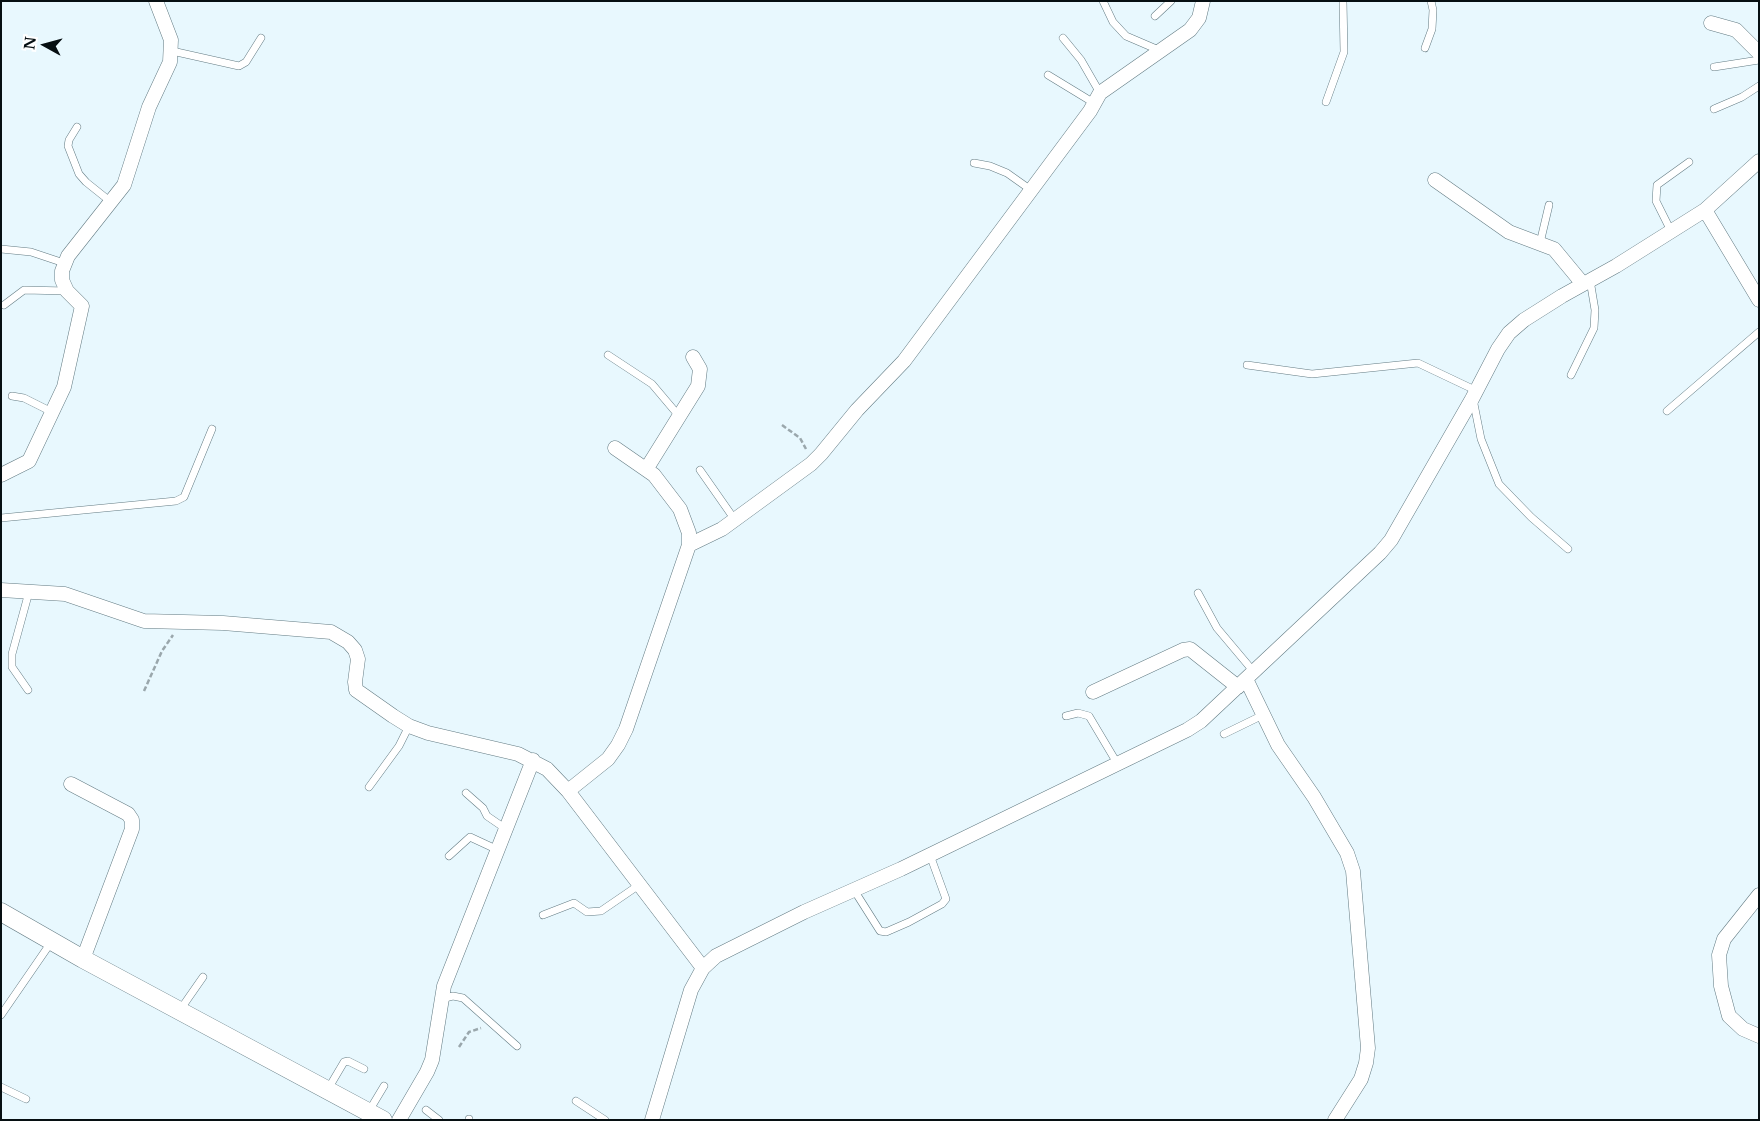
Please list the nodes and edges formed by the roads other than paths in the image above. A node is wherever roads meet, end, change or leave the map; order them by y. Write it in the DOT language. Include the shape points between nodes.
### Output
graph roads {
  1 [pos="156,1"];
  2 [pos="1103,1"];
  3 [pos="1171,1"];
  4 [pos="1203,1"];
  5 [pos="1343,1"];
  6 [pos="1431,1"];
  7 [pos="1155,16"];
  8 [pos="1711,23"];
  9 [pos="262,38"];
  10 [pos="1063,38"];
  11 [pos="1424,48"];
  12 [pos="172,51"];
  13 [pos="1162,52"];
  14 [pos="1759,53"];
  15 [pos="1759,60"];
  16 [pos="1714,67"];
  17 [pos="1048,75"];
  18 [pos="1759,86"];
  19 [pos="1097,98"];
  20 [pos="1326,102"];
  21 [pos="1714,109"];
  22 [pos="77,127"];
  23 [pos="1759,161"];
  24 [pos="1689,162"];
  25 [pos="974,163"];
  26 [pos="1435,180"];
  27 [pos="1031,190"];
  28 [pos="111,202"];
  29 [pos="1549,205"];
  30 [pos="1705,210"];
  31 [pos="1671,231"];
  32 [pos="1540,243"];
  33 [pos="1,250"];
  34 [pos="64,263"];
  35 [pos="1587,282"];
  36 [pos="68,291"];
  37 [pos="1759,300"];
  38 [pos="4,305"];
  39 [pos="1759,332"];
  40 [pos="608,355"];
  41 [pos="693,357"];
  42 [pos="1247,365"];
  43 [pos="1571,375"];
  44 [pos="1474,395"];
  45 [pos="12,396"];
  46 [pos="1667,411"];
  47 [pos="52,412"];
  48 [pos="679,416"];
  49 [pos="212,429"];
  50 [pos="615,448"];
  51 [pos="647,468"];
  52 [pos="700,470"];
  53 [pos="1,475"];
  54 [pos="1,518"];
  55 [pos="734,520"];
  56 [pos="690,545"];
  57 [pos="1568,549"];
  58 [pos="1,590"];
  59 [pos="29,592"];
  60 [pos="1198,593"];
  61 [pos="1246,679"];
  62 [pos="28,690"];
  63 [pos="1093,692"];
  64 [pos="1263,715"];
  65 [pos="1066,716"];
  66 [pos="409,726"];
  67 [pos="1224,734"];
  68 [pos="533,760"];
  69 [pos="1117,763"];
  70 [pos="71,784"];
  71 [pos="369,787"];
  72 [pos="568,791"];
  73 [pos="466,792"];
  74 [pos="506,829"];
  75 [pos="498,850"];
  76 [pos="930,855"];
  77 [pos="449,856"];
  78 [pos="639,884"];
  79 [pos="854,890"];
  80 [pos="1759,895"];
  81 [pos="1,912"];
  82 [pos="543,914"];
  83 [pos="52,941"];
  84 [pos="83,959"];
  85 [pos="703,968"];
  86 [pos="203,977"];
  87 [pos="440,1000"];
  88 [pos="180,1010"];
  89 [pos="1,1015"];
  90 [pos="1759,1036"];
  91 [pos="517,1046"];
  92 [pos="364,1069"];
  93 [pos="384,1086"];
  94 [pos="1,1088"];
  95 [pos="328,1089"];
  96 [pos="26,1099"];
  97 [pos="576,1101"];
  98 [pos="426,1110"];
  99 [pos="376,1116"];
  100 [pos="399,1120"];
  101 [pos="438,1120"];
  102 [pos="605,1120"];
  103 [pos="652,1120"];
  104 [pos="1335,1120"];
  1 -- 12 [label="street"];
  2 -- 13 [label="lane" via="1113,22 1126,36"];
  3 -- 7 [label="lane"];
  4 -- 13 [label="street" via="1199,18 1190,30"];
  5 -- 20 [label="lane" via="1344,52"];
  6 -- 11 [label="lane" via="1434,10 1432,29"];
  8 -- 14 [label="street" via="1736,30"];
  9 -- 12 [label="lane" via="246,62 239,66"];
  10 -- 19 [label="lane" via="1081,60"];
  12 -- 28 [label="street" via="149,107 127,177"];
  13 -- 19 [label="street"];
  15 -- 16 [label="lane"];
  17 -- 19 [label="lane"];
  18 -- 21 [label="lane"];
  19 -- 27 [label="street"];
  22 -- 28 [label="lane" via="68,146 79,174"];
  23 -- 30 [label="street"];
  24 -- 31 [label="lane" via="1657,185 1656,201"];
  25 -- 27 [label="lane" via="1008,173"];
  26 -- 32 [label="street" via="1509,232"];
  27 -- 55 [label="street" via="904,361 814,461"];
  28 -- 34 [label="street"];
  29 -- 32 [label="lane"];
  30 -- 31 [label="street"];
  30 -- 37 [label="street"];
  31 -- 35 [label="street"];
  32 -- 35 [label="street" via="1554,249"];
  33 -- 34 [label="lane" via="31,252"];
  34 -- 36 [label="street" via="62,280"];
  35 -- 43 [label="lane" via="1595,310 1594,328"];
  35 -- 44 [label="street" via="1524,320 1509,333"];
  36 -- 38 [label="lane" via="24,290"];
  36 -- 47 [label="street" via="79,300 82,313 64,387"];
  39 -- 46 [label="lane"];
  40 -- 48 [label="lane" via="652,384"];
  41 -- 48 [label="street" via="700,369 698,386"];
  42 -- 44 [label="lane" via="1312,374 1418,364"];
  44 -- 57 [label="lane" via="1481,439 1499,484"];
  44 -- 61 [label="street" via="1391,540"];
  45 -- 47 [label="lane" via="24,398"];
  47 -- 53 [label="street" via="28,460"];
  48 -- 51 [label="street"];
  49 -- 54 [label="lane" via="184,497 176,501"];
  50 -- 51 [label="street"];
  51 -- 56 [label="street" via="680,509"];
  52 -- 55 [label="lane"];
  55 -- 56 [label="street" via="712,536"];
  56 -- 72 [label="street" via="618,745 608,759"];
  58 -- 59 [label="street"];
  59 -- 62 [label="lane" via="12,654 12,667"];
  59 -- 66 [label="street" via="78,597 132,619 331,632 355,650 358,659 356,690"];
  60 -- 61 [label="lane"];
  61 -- 63 [label="street" via="1190,649"];
  61 -- 64 [label="street"];
  61 -- 69 [label="street" via="1201,721"];
  64 -- 67 [label="lane"];
  64 -- 104 [label="street" via="1278,745 1347,853 1353,871 1368,1048 1361,1079"];
  65 -- 69 [label="lane" via="1078,713 1089,716"];
  66 -- 68 [label="street"];
  66 -- 71 [label="lane" via="399,746"];
  68 -- 72 [label="street"];
  68 -- 74 [label="street"];
  69 -- 76 [label="street"];
  70 -- 84 [label="street" via="128,814 132,820 132,829"];
  72 -- 78 [label="street"];
  73 -- 74 [label="lane" via="487,816"];
  74 -- 75 [label="street"];
  75 -- 77 [label="lane" via="470,837"];
  75 -- 87 [label="street"];
  76 -- 79 [label="street"];
  76 -- 79 [label="lane" via="946,898 942,904 909,922 886,932 880,931"];
  78 -- 82 [label="lane" via="601,911 587,912 574,903"];
  78 -- 85 [label="street"];
  79 -- 85 [label="street" via="716,956"];
  80 -- 90 [label="street" via="1724,939 1719,956 1720,986 1729,1016 1742,1029"];
  81 -- 83 [label="street"];
  83 -- 84 [label="street"];
  83 -- 89 [label="lane"];
  84 -- 88 [label="street"];
  85 -- 103 [label="street" via="690,990"];
  86 -- 88 [label="lane"];
  87 -- 91 [label="lane" via="453,996 463,998"];
  87 -- 100 [label="street" via="432,1060"];
  88 -- 95 [label="street"];
  92 -- 95 [label="lane" via="344,1062"];
  93 -- 99 [label="lane"];
  94 -- 96 [label="lane"];
  95 -- 99 [label="street"];
  97 -- 102 [label="lane"];
  98 -- 101 [label="lane"];
}
